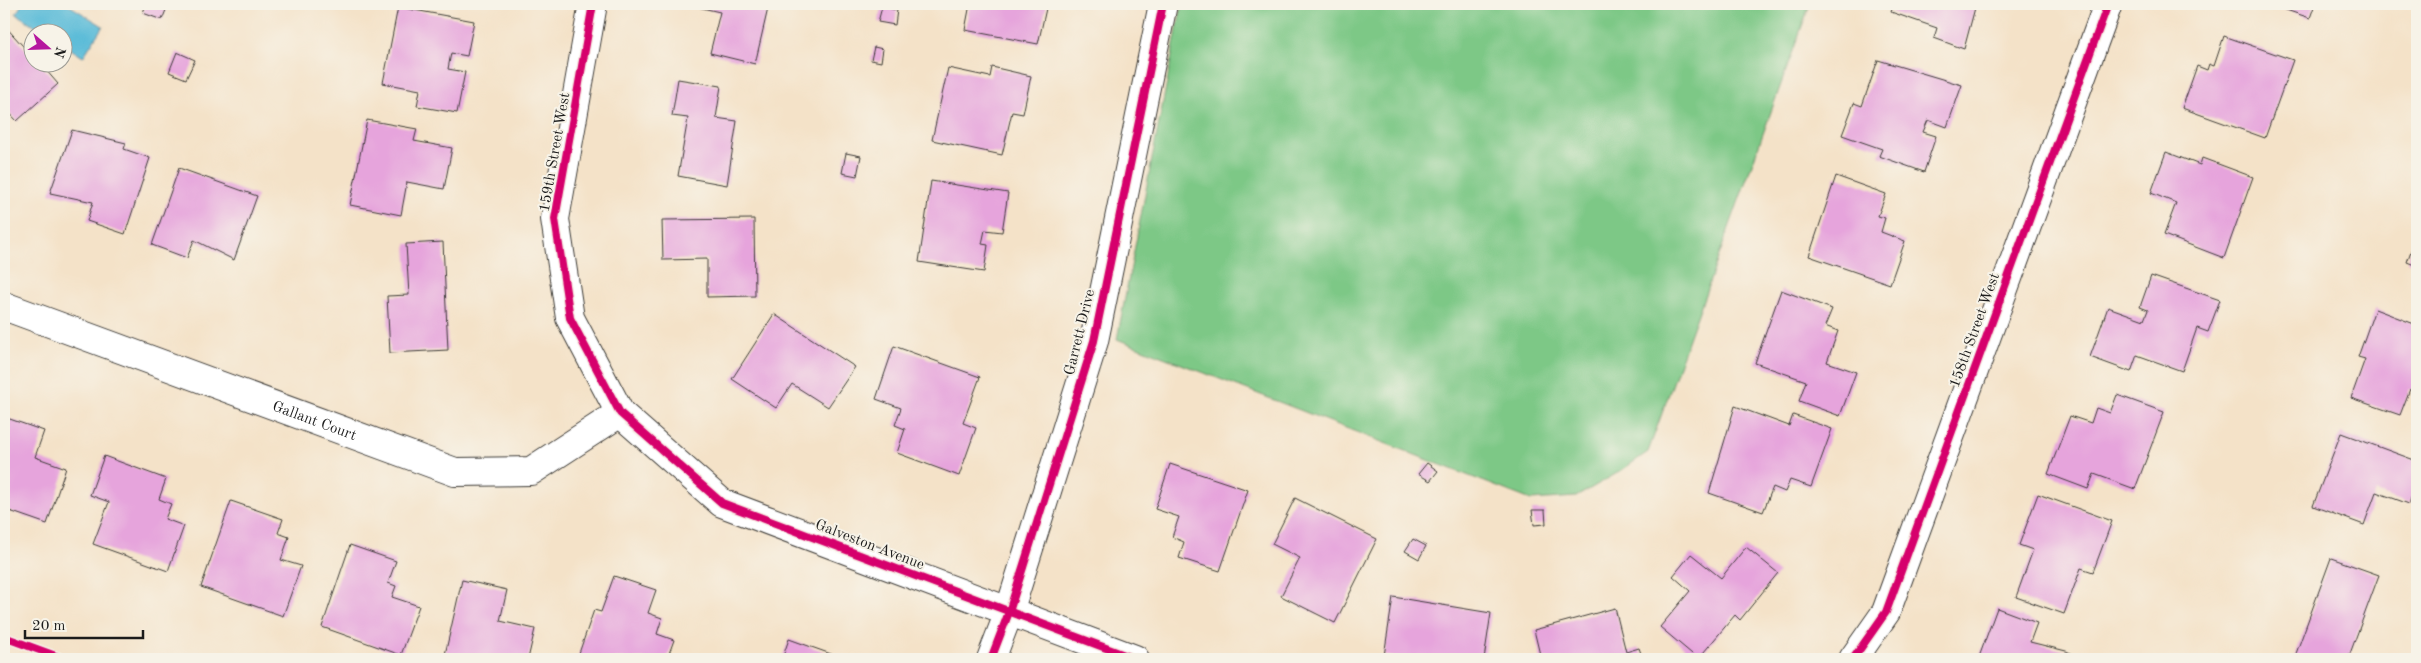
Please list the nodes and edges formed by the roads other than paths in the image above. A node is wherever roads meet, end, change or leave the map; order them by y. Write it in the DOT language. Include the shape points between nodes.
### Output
graph roads {
  1 [pos="593,4"];
  2 [pos="1163,4"];
  3 [pos="2108,4"];
  4 [pos="4,306"];
  5 [pos="620,413"];
  6 [pos="1009,612"];
  7 [pos="991,659"];
  8 [pos="1135,659"];
  9 [pos="1853,659"];
  1 -- 5 [label="street, 159th Street West" via="555,219 570,318"];
  2 -- 6 [label="street, Garrett Drive" via="1094,341"];
  3 -- 9 [label="street, 158th Street West" via="1886,612"];
  4 -- 5 [label="street, Gallant Court" via="455,472 530,471"];
  5 -- 6 [label="street, Galveston Avenue" via="722,503"];
  6 -- 7 [label="street, Garrett Drive"];
  6 -- 8 [label="street, Galveston Avenue"];
}
